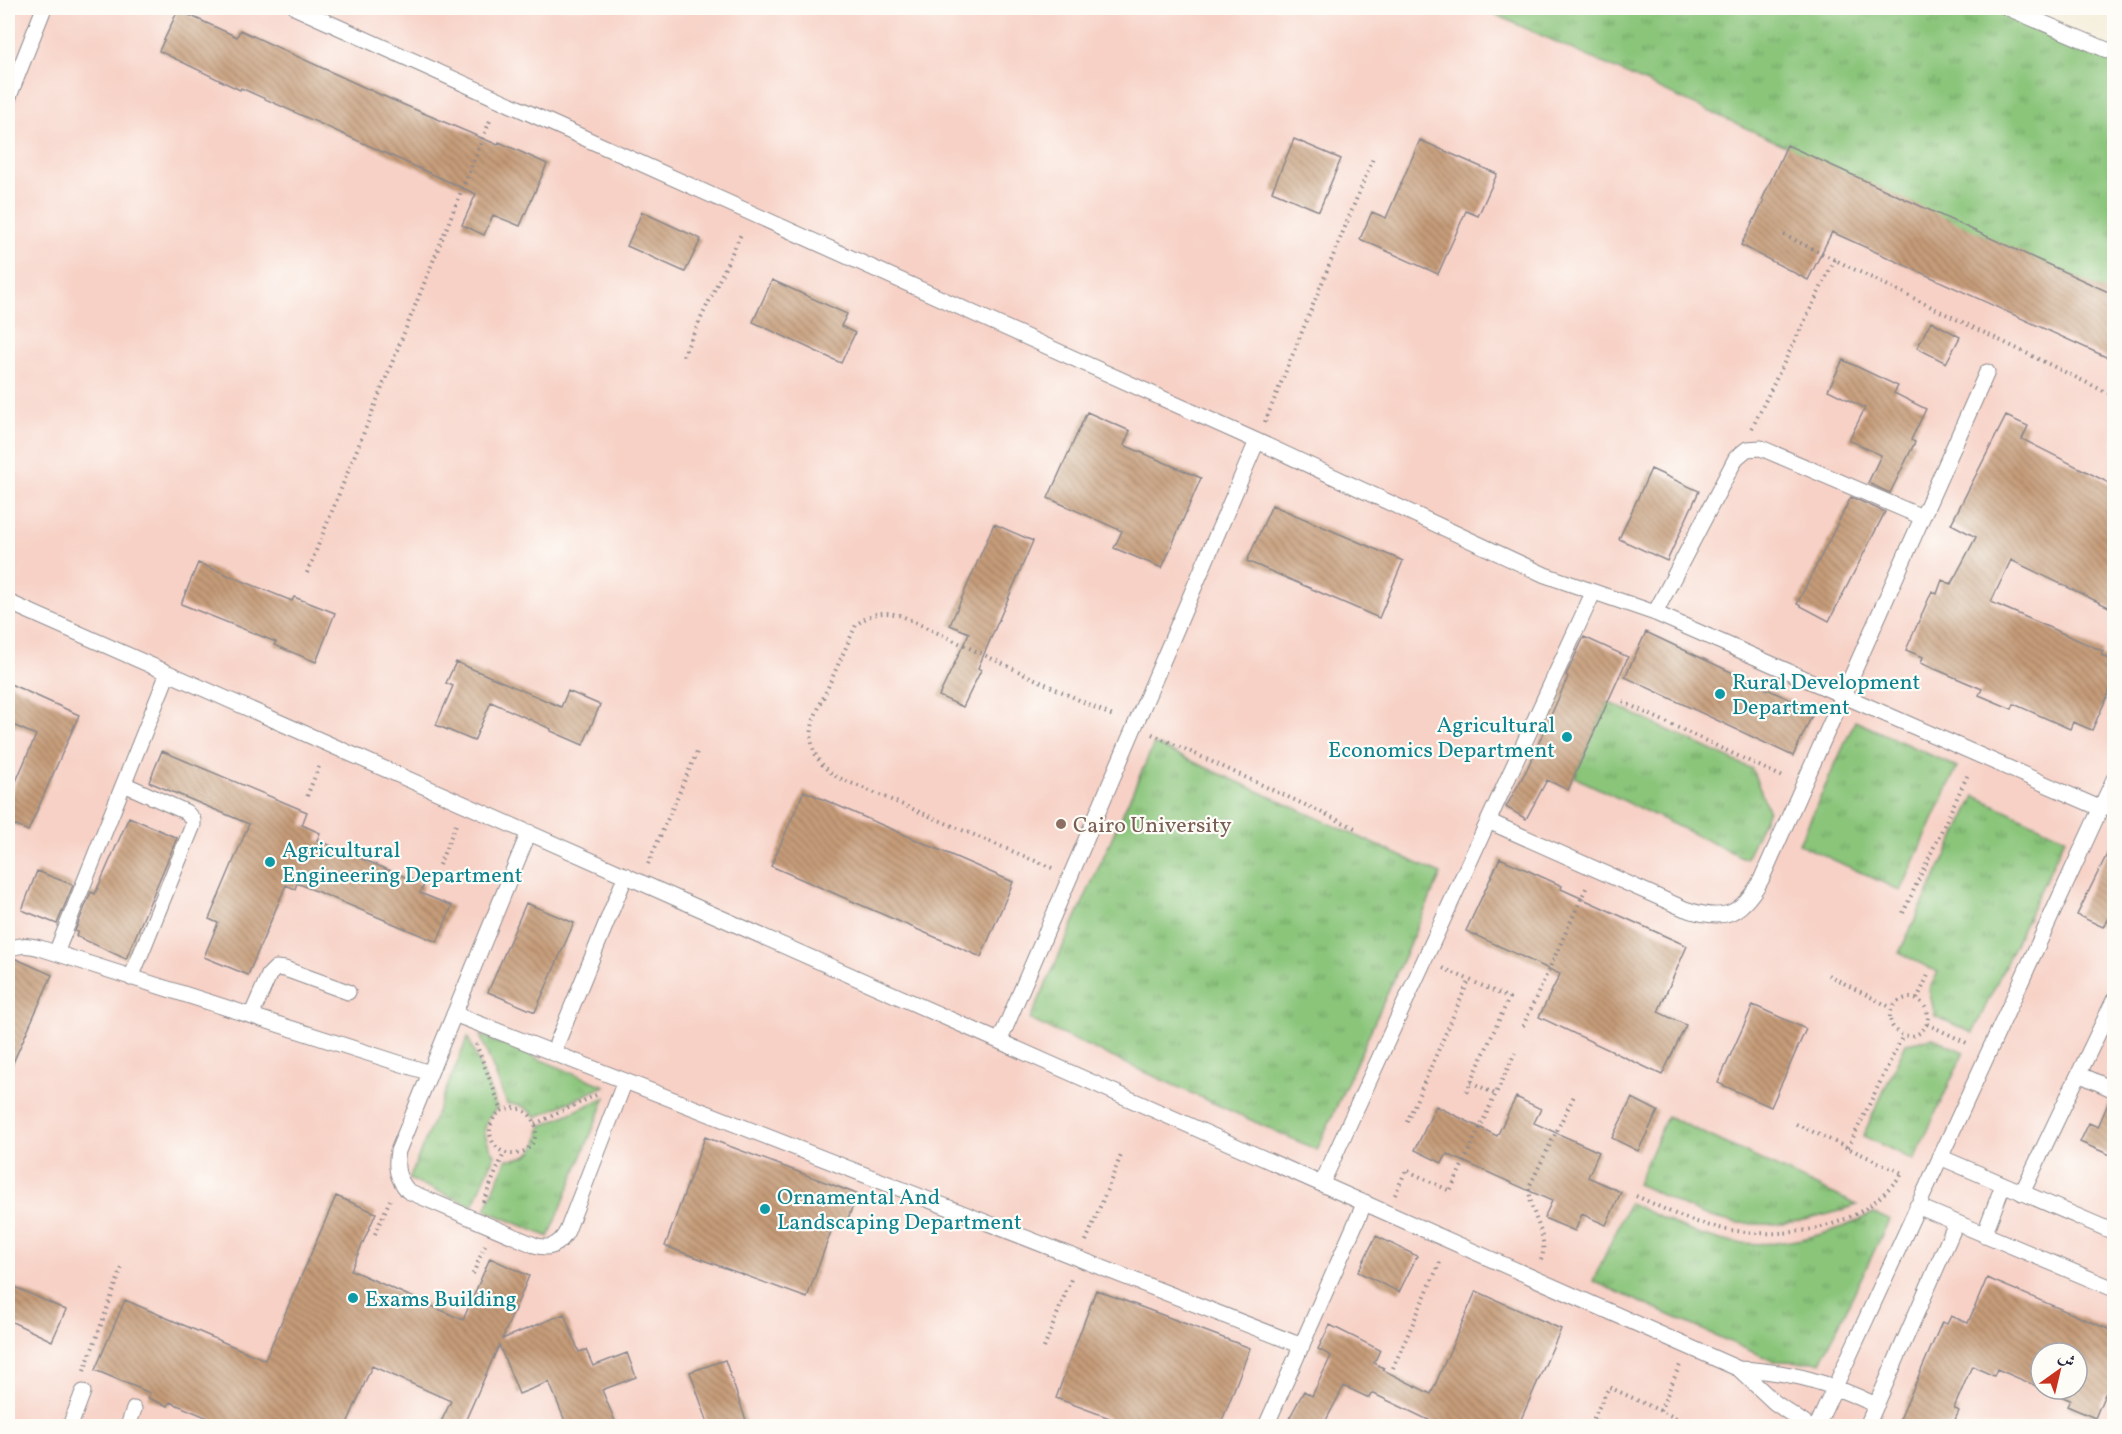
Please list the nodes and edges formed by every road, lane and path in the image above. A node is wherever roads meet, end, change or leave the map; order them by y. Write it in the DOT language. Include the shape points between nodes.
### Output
graph roads {
  1 [pos="44,8"];
  2 [pos="296,8"];
  3 [pos="2008,8"];
  4 [pos="2115,54"];
  5 [pos="8,99"];
  6 [pos="499,99"];
  7 [pos="1374,156"];
  8 [pos="751,213"];
  9 [pos="1784,235"];
  10 [pos="1835,259"];
  11 [pos="682,356"];
  12 [pos="1987,372"];
  13 [pos="2115,396"];
  14 [pos="1257,441"];
  15 [pos="1740,453"];
  16 [pos="1922,517"];
  17 [pos="307,573"];
  18 [pos="1593,592"];
  19 [pos="8,602"];
  20 [pos="1655,613"];
  21 [pos="168,673"];
  22 [pos="1842,696"];
  23 [pos="1623,702"];
  24 [pos="1135,726"];
  25 [pos="329,744"];
  26 [pos="697,752"];
  27 [pos="1977,754"];
  28 [pos="2115,779"];
  29 [pos="123,784"];
  30 [pos="1802,786"];
  31 [pos="307,796"];
  32 [pos="465,804"];
  33 [pos="2102,809"];
  34 [pos="1488,821"];
  35 [pos="1356,828"];
  36 [pos="528,832"];
  37 [pos="439,865"];
  38 [pos="1595,869"];
  39 [pos="626,875"];
  40 [pos="1071,876"];
  41 [pos="640,881"];
  42 [pos="1903,913"];
  43 [pos="8,950"];
  44 [pos="56,953"];
  45 [pos="1424,960"];
  46 [pos="1929,973"];
  47 [pos="1828,975"];
  48 [pos="131,978"];
  49 [pos="1469,980"];
  50 [pos="348,992"];
  51 [pos="1917,1000"];
  52 [pos="2115,1000"];
  53 [pos="1892,1008"];
  54 [pos="251,1016"];
  55 [pos="460,1016"];
  56 [pos="1927,1024"];
  57 [pos="1523,1026"];
  58 [pos="1903,1035"];
  59 [pos="1000,1040"];
  60 [pos="553,1053"];
  61 [pos="1515,1053"];
  62 [pos="1988,1053"];
  63 [pos="430,1073"];
  64 [pos="2079,1074"];
  65 [pos="625,1081"];
  66 [pos="1471,1082"];
  67 [pos="2115,1090"];
  68 [pos="1495,1094"];
  69 [pos="1575,1094"];
  70 [pos="1465,1095"];
  71 [pos="502,1111"];
  72 [pos="1407,1122"];
  73 [pos="535,1124"];
  74 [pos="1796,1124"];
  75 [pos="1848,1148"];
  76 [pos="504,1153"];
  77 [pos="1940,1157"];
  78 [pos="1903,1173"];
  79 [pos="399,1180"];
  80 [pos="1322,1183"];
  81 [pos="1927,1184"];
  82 [pos="2003,1185"];
  83 [pos="2022,1193"];
  84 [pos="1636,1196"];
  85 [pos="1365,1202"];
  86 [pos="1917,1206"];
  87 [pos="1387,1212"];
  88 [pos="476,1220"];
  89 [pos="1956,1223"];
  90 [pos="492,1228"];
  91 [pos="2115,1232"];
  92 [pos="375,1234"];
  93 [pos="1984,1234"];
  94 [pos="1450,1240"];
  95 [pos="122,1268"];
  96 [pos="473,1274"];
  97 [pos="1535,1278"];
  98 [pos="2115,1289"];
  99 [pos="1302,1346"];
  100 [pos="1688,1346"];
  101 [pos="1393,1368"];
  102 [pos="1739,1369"];
  103 [pos="1836,1386"];
  104 [pos="83,1392"];
  105 [pos="1876,1405"];
  106 [pos="134,1409"];
  107 [pos="1660,1411"];
  108 [pos="374,1421"];
  109 [pos="70,1426"];
  110 [pos="128,1426"];
  111 [pos="370,1426"];
  112 [pos="1266,1426"];
  113 [pos="1609,1426"];
  114 [pos="1693,1426"];
  115 [pos="1808,1426"];
  116 [pos="1817,1426"];
  117 [pos="1867,1426"];
  1 -- 5 [label="lane"];
  2 -- 6 [label="lane"];
  3 -- 4 [label="lane"];
  6 -- 8 [label="lane"];
  6 -- 17 [label="path"];
  7 -- 14 [label="path"];
  8 -- 11 [label="path"];
  8 -- 14 [label="lane"];
  9 -- 10 [label="path"];
  10 -- 13 [label="path"];
  10 -- 15 [label="path"];
  12 -- 16 [label="lane"];
  14 -- 18 [label="lane" via="1499,555"];
  14 -- 24 [label="lane"];
  15 -- 16 [label="lane" via="1761,448"];
  15 -- 20 [label="lane"];
  16 -- 22 [label="lane"];
  18 -- 20 [label="lane"];
  18 -- 34 [label="lane"];
  19 -- 21 [label="lane"];
  20 -- 22 [label="lane"];
  21 -- 25 [label="lane"];
  21 -- 29 [label="lane"];
  22 -- 27 [label="lane"];
  22 -- 30 [label="lane"];
  23 -- 30 [label="path"];
  24 -- 35 [label="path"];
  24 -- 40 [label="lane"];
  24 -- 40 [label="path" via="890,612 878,612 856,625 815,716 812,745 819,761 837,777"];
  25 -- 31 [label="path"];
  25 -- 32 [label="lane"];
  26 -- 41 [label="path"];
  27 -- 33 [label="lane"];
  27 -- 42 [label="path"];
  28 -- 33 [label="lane"];
  29 -- 44 [label="lane"];
  29 -- 48 [label="lane" via="186,812 193,820"];
  30 -- 38 [label="lane" via="1750,900 1730,913 1707,916 1684,909"];
  32 -- 36 [label="lane"];
  32 -- 37 [label="path"];
  33 -- 62 [label="lane"];
  34 -- 38 [label="lane"];
  34 -- 45 [label="lane"];
  36 -- 39 [label="lane"];
  36 -- 55 [label="lane"];
  38 -- 57 [label="path"];
  39 -- 41 [label="lane"];
  39 -- 60 [label="lane"];
  40 -- 59 [label="lane"];
  41 -- 59 [label="lane"];
  43 -- 44 [label="lane" via="30,945"];
  44 -- 48 [label="lane"];
  45 -- 49 [label="path"];
  45 -- 80 [label="lane"];
  46 -- 51 [label="path"];
  47 -- 53 [label="path"];
  48 -- 54 [label="lane"];
  49 -- 66 [label="path" via="1509,998"];
  49 -- 72 [label="path"];
  50 -- 54 [label="lane" via="276,968 268,975"];
  51 -- 53 [label="path" via="1903,999"];
  51 -- 56 [label="path" via="1927,1010"];
  52 -- 64 [label="lane"];
  53 -- 58 [label="path" via="1893,1027"];
  54 -- 63 [label="lane"];
  55 -- 60 [label="lane"];
  55 -- 63 [label="lane"];
  55 -- 71 [label="path"];
  56 -- 58 [label="path" via="1917,1034"];
  56 -- 62 [label="path"];
  58 -- 75 [label="path"];
  59 -- 80 [label="lane"];
  60 -- 65 [label="lane"];
  61 -- 68 [label="path"];
  62 -- 77 [label="lane"];
  63 -- 79 [label="lane" via="398,1152 395,1165"];
  64 -- 67 [label="lane"];
  64 -- 83 [label="lane"];
  65 -- 73 [label="path"];
  65 -- 90 [label="lane" via="562,1240 543,1248"];
  65 -- 99 [label="lane"];
  66 -- 68 [label="path"];
  66 -- 70 [label="path"];
  68 -- 87 [label="path" via="1450,1191 1406,1170"];
  69 -- 97 [label="path" via="1530,1185 1531,1206 1545,1243"];
  71 -- 73 [label="path" via="518,1108"];
  71 -- 76 [label="path" via="495,1116 490,1132 491,1141"];
  73 -- 76 [label="path" via="534,1141 529,1148 513,1155"];
  74 -- 75 [label="path"];
  75 -- 78 [label="path"];
  76 -- 88 [label="path"];
  77 -- 81 [label="lane"];
  77 -- 82 [label="lane"];
  78 -- 81 [label="path"];
  78 -- 84 [label="path" via="1860,1212 1844,1220 1797,1231 1723,1229"];
  79 -- 88 [label="lane" via="408,1191"];
  79 -- 92 [label="path"];
  80 -- 85 [label="lane"];
  81 -- 86 [label="lane"];
  82 -- 83 [label="lane"];
  82 -- 93 [label="lane"];
  83 -- 91 [label="lane"];
  85 -- 87 [label="lane"];
  85 -- 99 [label="lane"];
  86 -- 89 [label="lane"];
  86 -- 103 [label="lane"];
  87 -- 94 [label="lane"];
  88 -- 90 [label="lane"];
  89 -- 93 [label="lane"];
  89 -- 105 [label="lane"];
  90 -- 96 [label="path"];
  93 -- 98 [label="lane"];
  94 -- 97 [label="lane"];
  94 -- 101 [label="path"];
  95 -- 104 [label="path" via="84,1368"];
  97 -- 100 [label="lane"];
  99 -- 112 [label="lane"];
  100 -- 102 [label="lane"];
  100 -- 107 [label="path"];
  102 -- 103 [label="lane" via="1789,1374"];
  102 -- 115 [label="lane" via="1774,1402"];
  103 -- 105 [label="lane"];
  103 -- 116 [label="lane"];
  104 -- 109 [label="lane"];
  105 -- 117 [label="lane"];
  106 -- 110 [label="lane"];
  107 -- 113 [label="path" via="1609,1387 1593,1419"];
  107 -- 114 [label="path"];
  108 -- 111 [label="path"];
}
